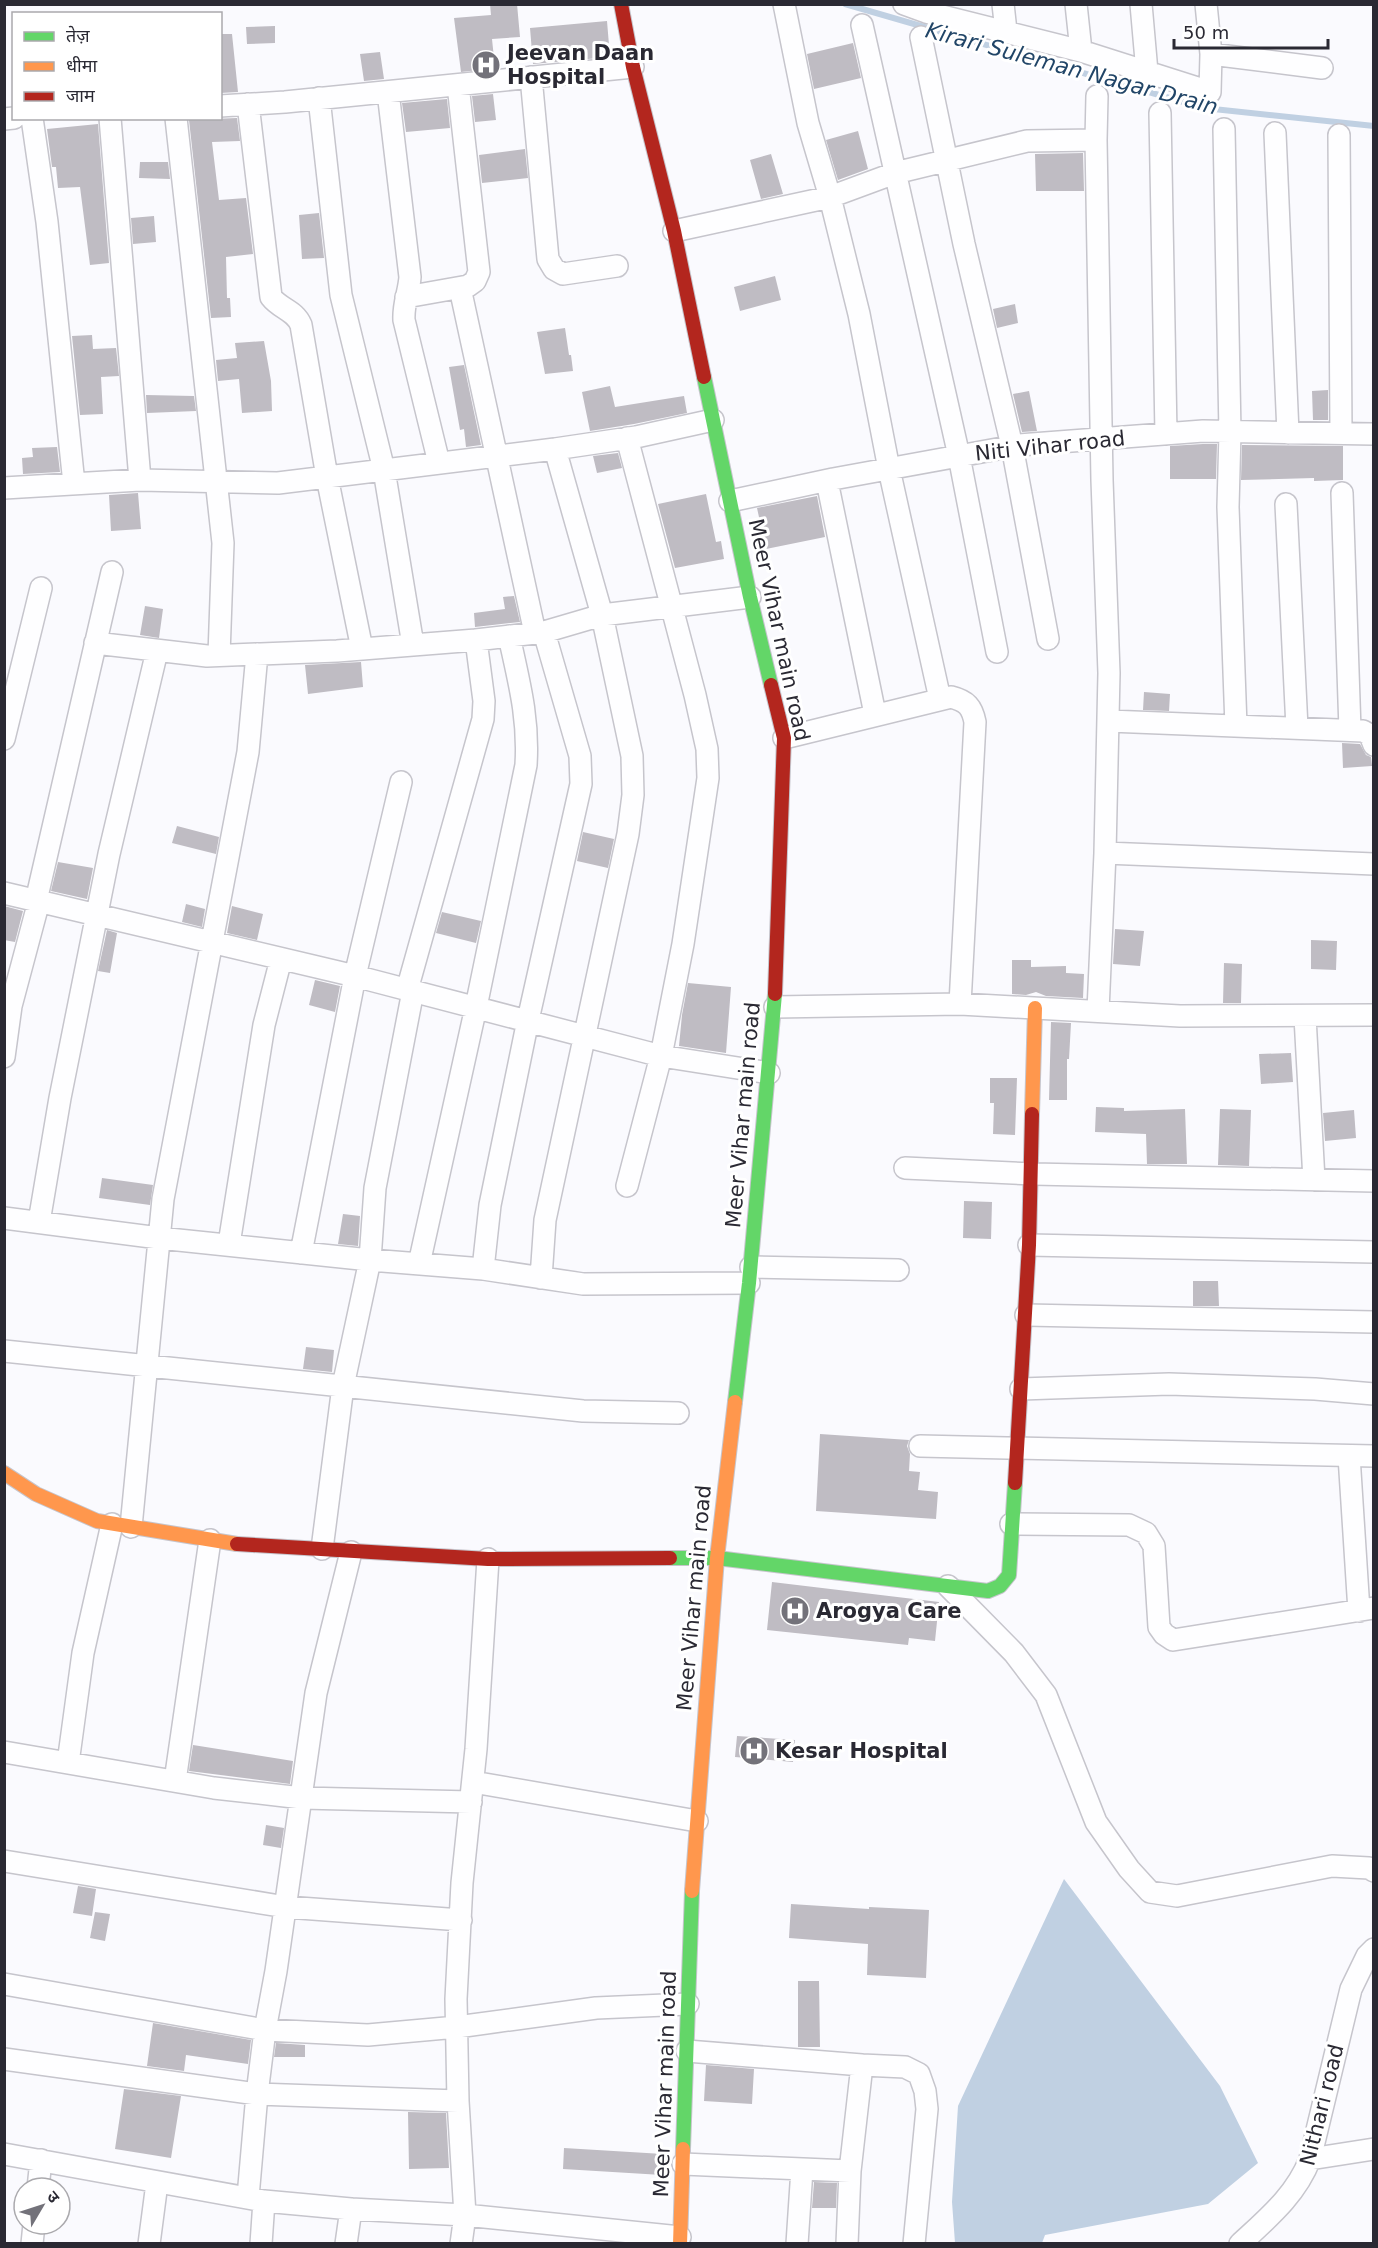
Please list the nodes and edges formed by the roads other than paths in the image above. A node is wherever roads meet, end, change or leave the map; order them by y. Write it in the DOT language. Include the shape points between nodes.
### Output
graph roads {
  1 [pos="621,4"];
  2 [pos="784,4"];
  3 [pos="904,4"];
  4 [pos="1003,4"];
  5 [pos="1076,4"];
  6 [pos="1141,4"];
  7 [pos="1206,4"];
  8 [pos="926,8"];
  9 [pos="862,25"];
  10 [pos="1006,31"];
  11 [pos="921,37"];
  12 [pos="1081,51"];
  13 [pos="1210,54"];
  14 [pos="633,67"];
  15 [pos="1322,68"];
  16 [pos="1147,72"];
  17 [pos="531,77"];
  18 [pos="458,85"];
  19 [pos="388,92"];
  20 [pos="1097,96"];
  21 [pos="319,98"];
  22 [pos="248,104"];
  23 [pos="222,106"];
  24 [pos="1160,113"];
  25 [pos="33,120"];
  26 [pos="110,120"];
  27 [pos="176,120"];
  28 [pos="1224,129"];
  29 [pos="1275,133"];
  30 [pos="1339,135"];
  31 [pos="1096,140"];
  32 [pos="946,161"];
  33 [pos="895,173"];
  34 [pos="830,196"];
  35 [pos="674,231"];
  36 [pos="617,266"];
  37 [pos="460,288"];
  38 [pos="406,297"];
  39 [pos="713,420"];
  40 [pos="1230,432"];
  41 [pos="1288,433"];
  42 [pos="1166,434"];
  43 [pos="1341,434"];
  44 [pos="1374,434"];
  45 [pos="627,438"];
  46 [pos="1101,439"];
  47 [pos="1012,446"];
  48 [pos="555,449"];
  49 [pos="496,456"];
  50 [pos="959,456"];
  51 [pos="439,463"];
  52 [pos="889,469"];
  53 [pos="384,470"];
  54 [pos="327,477"];
  55 [pos="140,480"];
  56 [pos="217,481"];
  57 [pos="827,481"];
  58 [pos="74,484"];
  59 [pos="4,488"];
  60 [pos="1342,493"];
  61 [pos="730,501"];
  62 [pos="1286,504"];
  63 [pos="112,572"];
  64 [pos="40,588"];
  65 [pos="750,597"];
  66 [pos="671,608"];
  67 [pos="602,615"];
  68 [pos="539,632"];
  69 [pos="509,636"];
  70 [pos="1048,639"];
  71 [pos="476,640"];
  72 [pos="95,643"];
  73 [pos="413,645"];
  74 [pos="362,649"];
  75 [pos="157,651"];
  76 [pos="998,652"];
  77 [pos="257,654"];
  78 [pos="219,656"];
  79 [pos="940,699"];
  80 [pos="875,714"];
  81 [pos="1109,721"];
  82 [pos="1236,726"];
  83 [pos="1297,728"];
  84 [pos="1350,730"];
  85 [pos="784,738"];
  86 [pos="4,739"];
  87 [pos="1374,745"];
  88 [pos="401,782"];
  89 [pos="1105,853"];
  90 [pos="1374,864"];
  91 [pos="4,893"];
  92 [pos="37,901"];
  93 [pos="98,915"];
  94 [pos="211,941"];
  95 [pos="281,959"];
  96 [pos="355,976"];
  97 [pos="410,990"];
  98 [pos="960,1004"];
  99 [pos="476,1007"];
  100 [pos="775,1007"];
  101 [pos="1035,1008"];
  102 [pos="1098,1011"];
  103 [pos="1374,1015"];
  104 [pos="1305,1017"];
  105 [pos="528,1020"];
  106 [pos="584,1035"];
  107 [pos="661,1056"];
  108 [pos="4,1057"];
  109 [pos="769,1073"];
  110 [pos="905,1168"];
  111 [pos="1033,1174"];
  112 [pos="1314,1180"];
  113 [pos="1374,1181"];
  114 [pos="627,1186"];
  115 [pos="4,1218"];
  116 [pos="39,1222"];
  117 [pos="159,1238"];
  118 [pos="230,1245"];
  119 [pos="1029,1245"];
  120 [pos="1374,1252"];
  121 [pos="301,1253"];
  122 [pos="370,1260"];
  123 [pos="420,1264"];
  124 [pos="483,1269"];
  125 [pos="898,1270"];
  126 [pos="750,1275"];
  127 [pos="541,1278"];
  128 [pos="1026,1315"];
  129 [pos="1374,1322"];
  130 [pos="4,1351"];
  131 [pos="147,1365"];
  132 [pos="343,1386"];
  133 [pos="1021,1389"];
  134 [pos="1374,1394"];
  135 [pos="678,1413"];
  136 [pos="920,1446"];
  137 [pos="1018,1448"];
  138 [pos="1349,1456"];
  139 [pos="1374,1456"];
  140 [pos="4,1473"];
  141 [pos="1011,1524"];
  142 [pos="121,1525"];
  143 [pos="210,1540"];
  144 [pos="322,1549"];
  145 [pos="351,1552"];
  146 [pos="717,1558"];
  147 [pos="489,1560"];
  148 [pos="948,1586"];
  149 [pos="1366,1609"];
  150 [pos="4,1752"];
  151 [pos="68,1762"];
  152 [pos="175,1781"];
  153 [pos="472,1792"];
  154 [pos="302,1798"];
  155 [pos="697,1821"];
  156 [pos="4,1861"];
  157 [pos="1374,1871"];
  158 [pos="286,1907"];
  159 [pos="460,1920"];
  160 [pos="1374,1949"];
  161 [pos="4,1984"];
  162 [pos="688,2004"];
  163 [pos="457,2027"];
  164 [pos="265,2030"];
  165 [pos="687,2052"];
  166 [pos="4,2059"];
  167 [pos="862,2065"];
  168 [pos="257,2094"];
  169 [pos="458,2101"];
  170 [pos="1374,2149"];
  171 [pos="4,2154"];
  172 [pos="41,2160"];
  173 [pos="1310,2160"];
  174 [pos="683,2164"];
  175 [pos="802,2169"];
  176 [pos="850,2171"];
  177 [pos="39,2176"];
  178 [pos="157,2183"];
  179 [pos="256,2199"];
  180 [pos="351,2210"];
  181 [pos="465,2215"];
  182 [pos="680,2240"];
  183 [pos="149,2244"];
  184 [pos="261,2244"];
  185 [pos="346,2244"];
  186 [pos="461,2244"];
  187 [pos="797,2244"];
  188 [pos="847,2244"];
  189 [pos="914,2244"];
  190 [pos="1240,2244"];
  1 -- 14 [label="street, Meer Vihar main road"];
  2 -- 34 [label="street" via="808,123"];
  3 -- 8 [label="street"];
  4 -- 10 [label="street"];
  5 -- 12 [label="street"];
  6 -- 16 [label="street"];
  7 -- 13 [label="street"];
  8 -- 10 [label="street"];
  9 -- 33 [label="street"];
  10 -- 12 [label="street"];
  11 -- 32 [label="street"];
  12 -- 16 [label="street"];
  13 -- 15 [label="street"];
  13 -- 16 [label="street" via="1210,92"];
  14 -- 17 [label="street"];
  14 -- 35 [label="street, Meer Vihar main road"];
  17 -- 18 [label="street"];
  17 -- 36 [label="street" via="548,259 563,274"];
  18 -- 19 [label="street"];
  18 -- 37 [label="street" via="479,272 475,281"];
  19 -- 21 [label="street"];
  19 -- 38 [label="street" via="411,277"];
  20 -- 31 [label="street"];
  21 -- 22 [label="street"];
  21 -- 53 [label="street" via="341,295"];
  22 -- 23 [label="street"];
  22 -- 54 [label="street" via="271,297 298,317 302,325"];
  24 -- 42 [label="street"];
  25 -- 58 [label="street"];
  26 -- 55 [label="street"];
  27 -- 56 [label="street"];
  28 -- 40 [label="street"];
  29 -- 41 [label="street"];
  30 -- 43 [label="street"];
  31 -- 32 [label="street" via="1027,141"];
  31 -- 46 [label="street"];
  32 -- 33 [label="street"];
  32 -- 47 [label="street"];
  33 -- 34 [label="street"];
  33 -- 50 [label="street"];
  34 -- 35 [label="street"];
  34 -- 52 [label="street" via="859,314"];
  35 -- 39 [label="street, Meer Vihar main road"];
  37 -- 38 [label="street"];
  37 -- 49 [label="street"];
  38 -- 51 [label="street" via="404,320"];
  39 -- 45 [label="street"];
  39 -- 61 [label="street, Meer Vihar main road"];
  40 -- 41 [label="street, Niti Vihar road"];
  40 -- 42 [label="street, Niti Vihar road"];
  40 -- 82 [label="street" via="1228,507"];
  41 -- 43 [label="street, Niti Vihar road"];
  42 -- 46 [label="street, Niti Vihar road"];
  43 -- 44 [label="street, Niti Vihar road"];
  45 -- 48 [label="street"];
  45 -- 66 [label="street"];
  46 -- 47 [label="street, Niti Vihar road"];
  46 -- 81 [label="street"];
  47 -- 50 [label="street, Niti Vihar road"];
  47 -- 70 [label="street"];
  48 -- 49 [label="street"];
  48 -- 67 [label="street"];
  49 -- 51 [label="street"];
  49 -- 68 [label="street"];
  50 -- 52 [label="street, Niti Vihar road"];
  50 -- 76 [label="street"];
  51 -- 53 [label="street"];
  52 -- 57 [label="street, Niti Vihar road"];
  52 -- 79 [label="street"];
  53 -- 54 [label="street"];
  53 -- 73 [label="street"];
  54 -- 56 [label="street" via="278,483"];
  54 -- 74 [label="street"];
  55 -- 56 [label="street"];
  55 -- 58 [label="street"];
  56 -- 78 [label="street" via="223,543"];
  57 -- 61 [label="street, Niti Vihar road"];
  57 -- 80 [label="street"];
  58 -- 59 [label="street"];
  60 -- 84 [label="street"];
  61 -- 65 [label="street, Meer Vihar main road"];
  62 -- 83 [label="street"];
  63 -- 72 [label="street"];
  64 -- 86 [label="street"];
  65 -- 66 [label="street"];
  65 -- 85 [label="street, Meer Vihar main road"];
  66 -- 67 [label="street"];
  66 -- 107 [label="street" via="707,749 708,778 683,944"];
  67 -- 68 [label="street"];
  67 -- 106 [label="street" via="632,756 633,795"];
  68 -- 69 [label="street"];
  68 -- 105 [label="street" via="582,770"];
  69 -- 71 [label="street"];
  69 -- 99 [label="street" via="525,708 526,765"];
  71 -- 73 [label="street"];
  71 -- 97 [label="street" via="483,719"];
  72 -- 75 [label="street"];
  72 -- 92 [label="street"];
  73 -- 74 [label="street"];
  74 -- 77 [label="street"];
  75 -- 78 [label="street"];
  75 -- 93 [label="street" via="111,843"];
  77 -- 78 [label="street"];
  77 -- 94 [label="street" via="248,752"];
  79 -- 80 [label="street"];
  79 -- 98 [label="street" via="964,700 975,722"];
  80 -- 85 [label="street"];
  81 -- 82 [label="street"];
  81 -- 89 [label="street"];
  82 -- 83 [label="street"];
  83 -- 84 [label="street"];
  84 -- 87 [label="street" via="1370,735"];
  85 -- 100 [label="street, Meer Vihar main road"];
  88 -- 96 [label="street"];
  89 -- 90 [label="street"];
  89 -- 102 [label="street"];
  91 -- 92 [label="street"];
  92 -- 93 [label="street"];
  92 -- 108 [label="street" via="11,1006"];
  93 -- 94 [label="street"];
  93 -- 116 [label="street"];
  94 -- 95 [label="street"];
  94 -- 117 [label="street"];
  95 -- 96 [label="street"];
  95 -- 118 [label="street" via="264,1025"];
  96 -- 97 [label="street"];
  96 -- 121 [label="street"];
  97 -- 99 [label="street"];
  97 -- 122 [label="street" via="375,1188"];
  98 -- 100 [label="street"];
  98 -- 101 [label="street"];
  99 -- 105 [label="street"];
  99 -- 123 [label="street"];
  100 -- 109 [label="street, Meer Vihar main road"];
  101 -- 102 [label="street"];
  101 -- 111 [label="street"];
  102 -- 104 [label="street"];
  103 -- 104 [label="street"];
  104 -- 112 [label="street"];
  105 -- 106 [label="street"];
  105 -- 124 [label="street" via="490,1205"];
  106 -- 107 [label="street"];
  106 -- 127 [label="street" via="545,1220"];
  107 -- 109 [label="street"];
  107 -- 114 [label="street"];
  109 -- 126 [label="street, Meer Vihar main road"];
  110 -- 111 [label="street"];
  111 -- 112 [label="street"];
  111 -- 119 [label="street"];
  112 -- 113 [label="street"];
  115 -- 116 [label="street"];
  116 -- 117 [label="street"];
  117 -- 118 [label="street"];
  117 -- 131 [label="street"];
  118 -- 121 [label="street"];
  119 -- 120 [label="street"];
  119 -- 128 [label="street"];
  121 -- 122 [label="street"];
  122 -- 123 [label="street"];
  122 -- 132 [label="street"];
  123 -- 124 [label="street"];
  124 -- 127 [label="street"];
  125 -- 126 [label="street"];
  126 -- 127 [label="street" via="583,1284"];
  126 -- 146 [label="street, Meer Vihar main road"];
  128 -- 129 [label="street"];
  128 -- 133 [label="street"];
  130 -- 131 [label="street"];
  131 -- 132 [label="street"];
  131 -- 142 [label="street"];
  132 -- 135 [label="street" via="583,1411"];
  132 -- 144 [label="street"];
  133 -- 134 [label="street" via="1169,1384"];
  133 -- 137 [label="street"];
  136 -- 137 [label="street"];
  137 -- 138 [label="street"];
  137 -- 141 [label="street"];
  138 -- 139 [label="street"];
  138 -- 149 [label="street"];
  140 -- 142 [label="street" via="36,1494 96,1521"];
  141 -- 148 [label="street" via="1009,1575 1000,1586 988,1591"];
  141 -- 149 [label="street" via="1129,1525 1146,1533 1154,1546 1159,1627 1173,1640"];
  142 -- 143 [label="street"];
  142 -- 151 [label="street" via="83,1653"];
  143 -- 144 [label="street"];
  143 -- 152 [label="street"];
  144 -- 145 [label="street"];
  145 -- 147 [label="street"];
  145 -- 154 [label="street" via="316,1693"];
  146 -- 147 [label="street"];
  146 -- 148 [label="street"];
  146 -- 155 [label="street, Meer Vihar main road"];
  147 -- 153 [label="street"];
  148 -- 157 [label="street" via="1014,1653 1046,1695 1096,1822 1150,1893 1177,1896 1332,1866"];
  150 -- 151 [label="street"];
  151 -- 152 [label="street"];
  152 -- 154 [label="street"];
  153 -- 154 [label="street"];
  153 -- 155 [label="street"];
  153 -- 159 [label="street"];
  154 -- 158 [label="street"];
  155 -- 162 [label="street, Meer Vihar main road"];
  156 -- 158 [label="street"];
  158 -- 159 [label="street"];
  158 -- 164 [label="street"];
  159 -- 163 [label="street"];
  160 -- 173 [label="street, Nithari road" via="1351,1989"];
  161 -- 164 [label="street"];
  162 -- 163 [label="street" via="596,2008"];
  162 -- 165 [label="street, Meer Vihar main road"];
  163 -- 164 [label="street" via="368,2035"];
  163 -- 169 [label="street"];
  164 -- 168 [label="street"];
  165 -- 167 [label="street"];
  165 -- 174 [label="street, Meer Vihar main road"];
  166 -- 168 [label="street"];
  167 -- 176 [label="street"];
  167 -- 189 [label="street" via="905,2067 919,2074 925,2091 927,2109"];
  168 -- 169 [label="street"];
  168 -- 179 [label="street"];
  169 -- 181 [label="street"];
  170 -- 173 [label="street"];
  171 -- 172 [label="street"];
  172 -- 177 [label="street"];
  172 -- 178 [label="street"];
  173 -- 190 [label="street, Nithari road" via="1303,2179 1283,2204"];
  174 -- 175 [label="street"];
  174 -- 182 [label="street, Meer Vihar main road"];
  175 -- 176 [label="street"];
  175 -- 187 [label="street"];
  176 -- 188 [label="street"];
  178 -- 179 [label="street"];
  178 -- 183 [label="street"];
  179 -- 180 [label="street"];
  179 -- 184 [label="street"];
  180 -- 181 [label="street"];
  180 -- 185 [label="street"];
  181 -- 182 [label="street"];
  181 -- 186 [label="street"];
}
